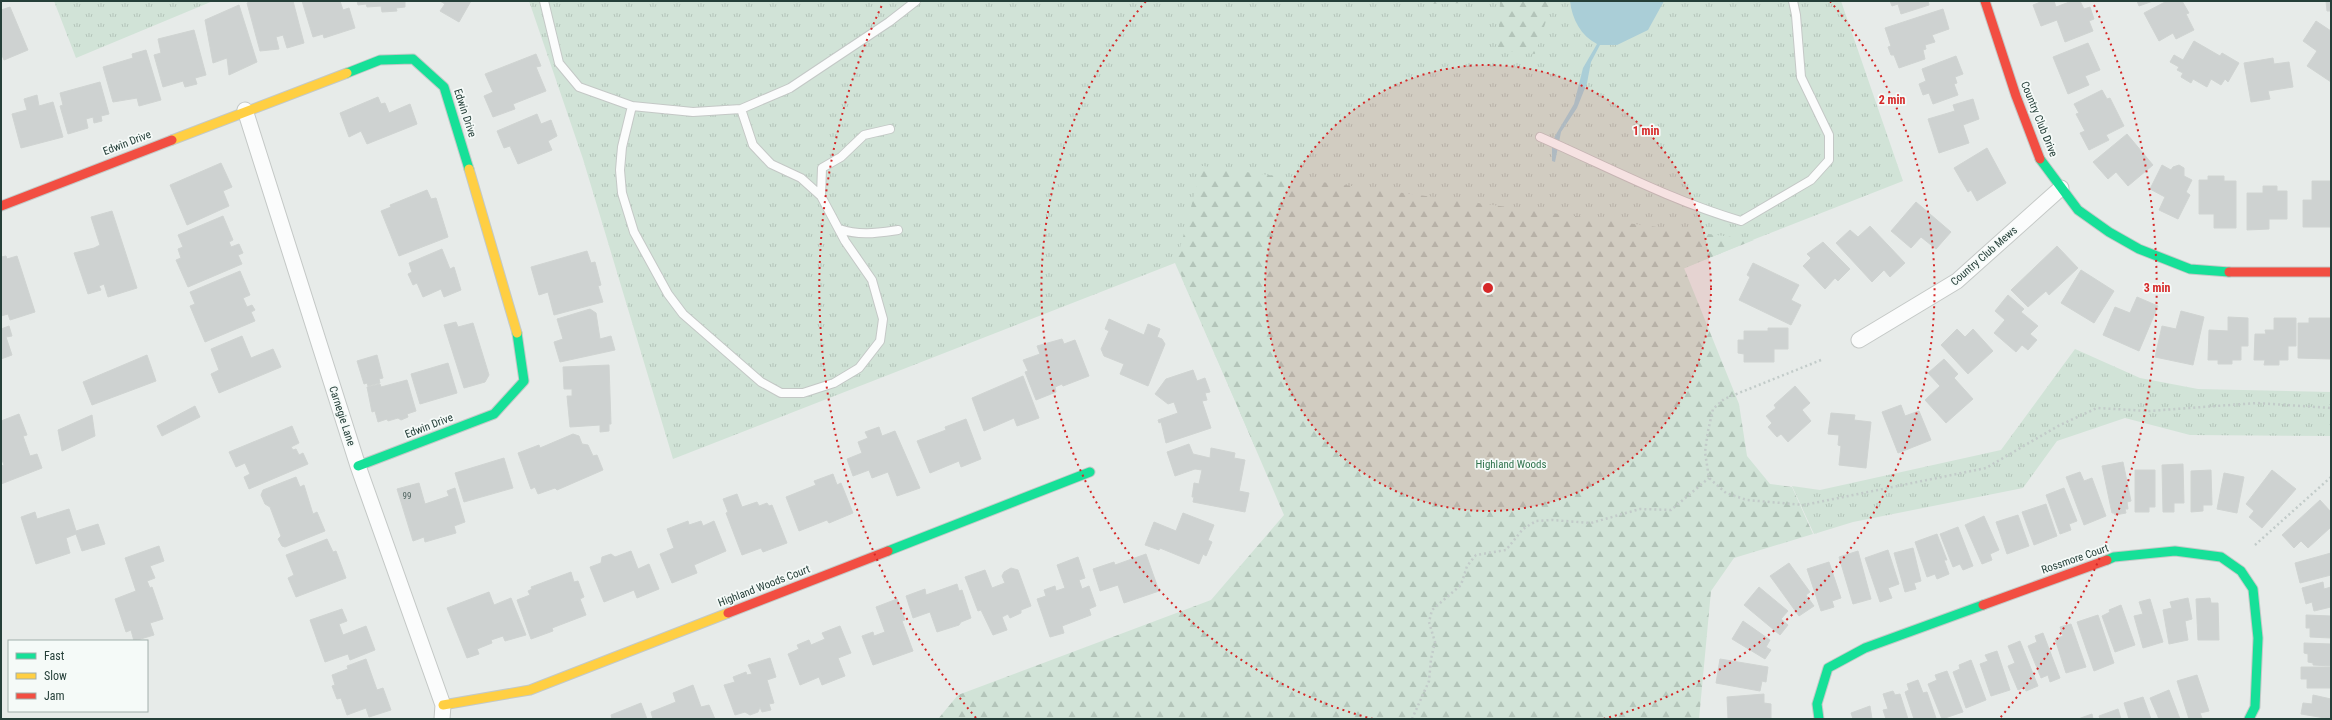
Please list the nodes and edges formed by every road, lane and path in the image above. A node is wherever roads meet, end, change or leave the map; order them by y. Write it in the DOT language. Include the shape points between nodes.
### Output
graph roads {
  1 [pos="544,1"];
  2 [pos="916,1"];
  3 [pos="1793,1"];
  4 [pos="1985,1"];
  5 [pos="632,106"];
  6 [pos="741,109"];
  7 [pos="245,110"];
  8 [pos="890,129"];
  9 [pos="1540,137"];
  10 [pos="2061,188"];
  11 [pos="821,196"];
  12 [pos="1,206"];
  13 [pos="839,229"];
  14 [pos="898,230"];
  15 [pos="2331,272"];
  16 [pos="1860,340"];
  17 [pos="1822,360"];
  18 [pos="2331,408"];
  19 [pos="358,466"];
  20 [pos="1090,472"];
  21 [pos="2331,477"];
  22 [pos="1709,478"];
  23 [pos="2255,545"];
  24 [pos="442,712"];
  25 [pos="1412,719"];
  26 [pos="1819,719"];
  27 [pos="2249,719"];
  1 -- 5 [label="lane" via="559,64 578,87"];
  2 -- 6 [label="lane" via="790,88"];
  3 -- 9 [label="lane" via="1801,77 1829,135 1829,160 1811,180 1741,221 1717,214"];
  4 -- 10 [label="street, Country Club Drive" via="2016,96 2041,161"];
  5 -- 6 [label="lane" via="693,112"];
  5 -- 13 [label="lane" via="622,147 620,170 627,212 634,232 682,314 761,382 781,394 803,393 834,383 859,368 880,341 883,319 872,280"];
  6 -- 11 [label="lane" via="753,144 771,164 801,178"];
  7 -- 12 [label="street, Edwin Drive"];
  7 -- 19 [label="street, Carnegie Lane"];
  7 -- 19 [label="street, Edwin Drive" via="380,60 413,59 444,87 515,322 524,381 494,414"];
  8 -- 11 [label="lane" via="864,135 841,157 822,168"];
  10 -- 15 [label="street, Country Club Drive" via="2078,210 2109,232 2165,260 2190,269 2243,273"];
  10 -- 16 [label="street, Country Club Mews" via="1957,281"];
  11 -- 13 [label="lane"];
  13 -- 14 [label="lane" via="868,235"];
  17 -- 22 [label="path" via="1724,399 1713,409 1705,452"];
  18 -- 22 [label="path" via="2257,403 2149,411 2097,408 2058,426 1986,468 1804,505 1746,500 1726,493"];
  19 -- 24 [label="street, Carnegie Lane"];
  20 -- 24 [label="street, Highland Woods Court" via="530,690"];
  21 -- 23 [label="path"];
  22 -- 25 [label="path" via="1670,510 1640,509 1591,523 1536,521 1523,529 1506,550 1476,555 1467,566 1461,585 1432,610 1429,622 1435,642 1429,681"];
  26 -- 27 [label="street, Rossmore Court" via="1817,704 1828,668 1865,648 2114,557 2175,552 2221,557 2240,571 2253,589 2258,638 2255,707"];
}
